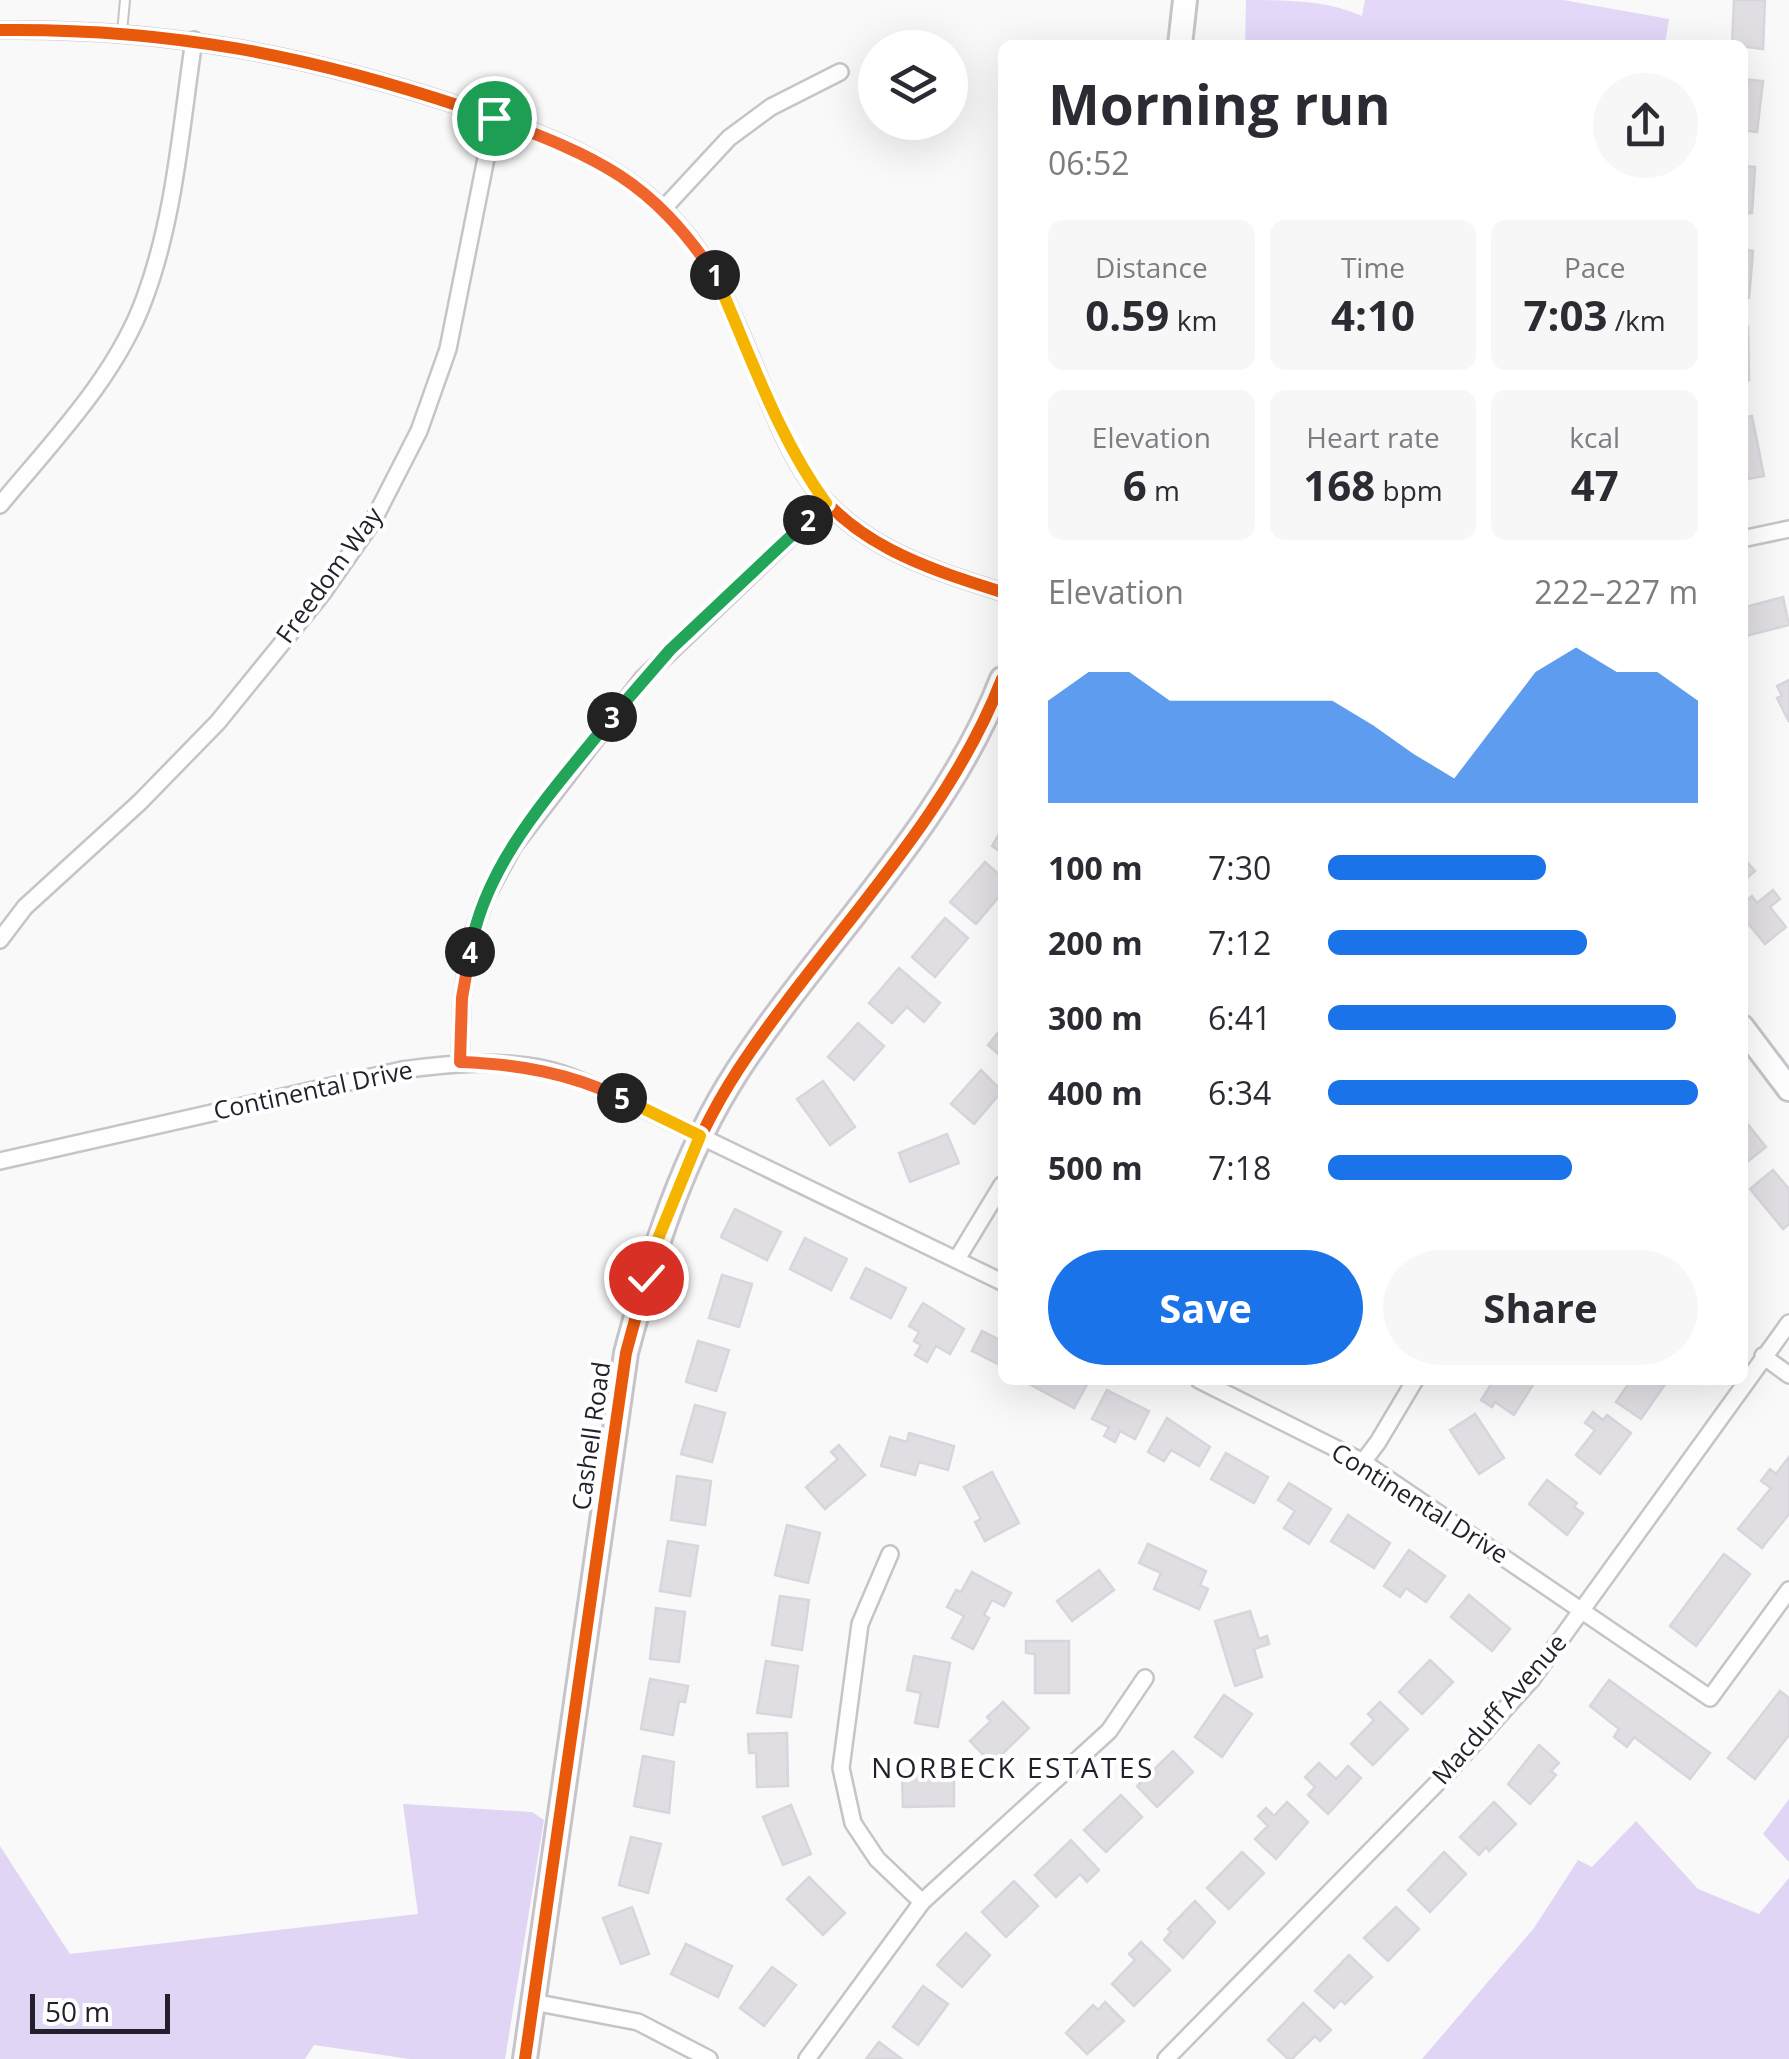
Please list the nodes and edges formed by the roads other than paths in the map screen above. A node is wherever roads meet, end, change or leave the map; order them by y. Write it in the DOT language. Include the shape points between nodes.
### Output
graph roads {
  1 [pos="124,0"];
  2 [pos="1185,0"];
  3 [pos="0,30"];
  4 [pos="122,32"];
  5 [pos="194,40"];
  6 [pos="1181,40"];
  7 [pos="840,72"];
  8 [pos="494,118"];
  9 [pos="664,208"];
  10 [pos="826,503"];
  11 [pos="0,505"];
  12 [pos="1789,529"];
  13 [pos="1748,538"];
  14 [pos="998,591"];
  15 [pos="998,689"];
  16 [pos="0,940"];
  17 [pos="1748,1035"];
  18 [pos="460,1062"];
  19 [pos="1789,1089"];
  20 [pos="700,1136"];
  21 [pos="0,1160"];
  22 [pos="998,1192"];
  23 [pos="957,1259"];
  24 [pos="998,1280"];
  25 [pos="1789,1323"];
  26 [pos="1763,1356"];
  27 [pos="1789,1375"];
  28 [pos="1748,1377"];
  29 [pos="1209,1385"];
  30 [pos="1412,1385"];
  31 [pos="1742,1385"];
  32 [pos="1363,1462"];
  33 [pos="890,1554"];
  34 [pos="1789,1590"];
  35 [pos="1582,1609"];
  36 [pos="1144,1678"];
  37 [pos="922,1902"];
  38 [pos="533,2002"];
  39 [pos="525,2059"];
  40 [pos="709,2059"];
  41 [pos="807,2059"];
  42 [pos="1166,2059"];
  1 -- 4 [label="lane"];
  2 -- 6 [label="street"];
  3 -- 4 [label="street"];
  4 -- 5 [label="street"];
  5 -- 8 [label="street" via="341,68"];
  5 -- 11 [label="street" via="168,214 144,300 100,380"];
  7 -- 9 [label="street" via="771,107 730,138"];
  8 -- 9 [label="street" via="595,159"];
  8 -- 16 [label="street, Freedom Way" via="448,349 419,430 373,521 218,722 25,907"];
  9 -- 10 [label="street" via="715,274 782,433"];
  10 -- 14 [label="street" via="896,553"];
  10 -- 18 [label="street" via="642,680 513,847 472,936"];
  12 -- 13 [label="street"];
  15 -- 20 [label="street, Cashell Road" via="943,795 777,1014"];
  17 -- 19 [label="street"];
  18 -- 20 [label="street, Continental Drive" via="552,1071"];
  18 -- 21 [label="street, Continental Drive" via="332,1084"];
  20 -- 23 [label="street, Continental Drive"];
  20 -- 38 [label="street, Cashell Road" via="653,1251 626,1353"];
  22 -- 23 [label="street"];
  23 -- 24 [label="street, Continental Drive"];
  25 -- 26 [label="street, Macduff Avenue"];
  26 -- 27 [label="street"];
  26 -- 28 [label="street, Macduff Avenue"];
  29 -- 32 [label="street, Continental Drive"];
  30 -- 32 [label="street"];
  31 -- 35 [label="street, Macduff Avenue"];
  32 -- 35 [label="street, Continental Drive"];
  33 -- 37 [label="street" via="860,1624 841,1768 853,1823"];
  34 -- 35 [label="street, Continental Drive" via="1710,1698"];
  35 -- 42 [label="street, Macduff Avenue" via="1532,1679 1449,1771"];
  36 -- 37 [label="street" via="1109,1731"];
  37 -- 41 [label="street"];
  38 -- 39 [label="street, Cashell Road"];
  38 -- 40 [label="street" via="638,2022"];
}
